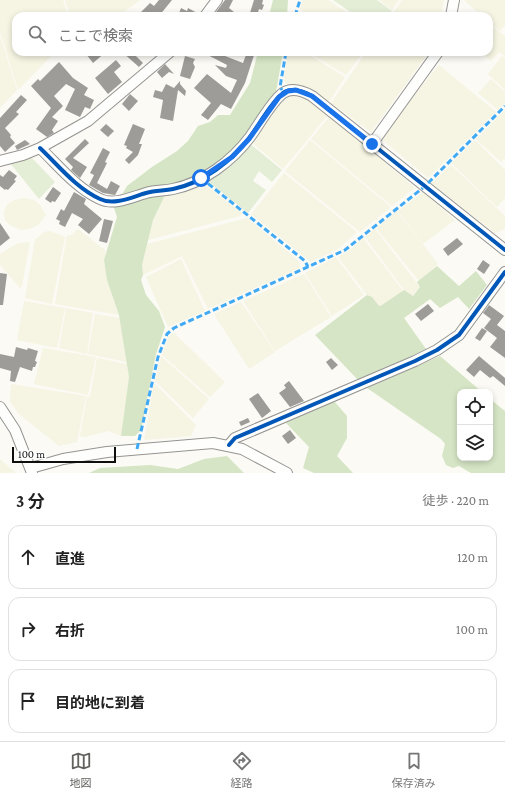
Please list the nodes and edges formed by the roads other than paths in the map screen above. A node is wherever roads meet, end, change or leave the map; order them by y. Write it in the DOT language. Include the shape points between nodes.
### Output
graph roads {
  1 [pos="217,0"];
  2 [pos="454,0"];
  3 [pos="208,12"];
  4 [pos="452,12"];
  5 [pos="165,56"];
  6 [pos="435,56"];
  7 [pos="372,144"];
  8 [pos="40,148"];
  9 [pos="0,161"];
  10 [pos="505,250"];
  11 [pos="505,272"];
  12 [pos="1,412"];
  13 [pos="229,445"];
  14 [pos="31,471"];
  15 [pos="287,473"];
  1 -- 3 [label="street"];
  2 -- 4 [label="street"];
  5 -- 8 [label="street" via="88,121"];
  6 -- 7 [label="street"];
  7 -- 8 [label="street" via="312,96 296,90 288,91 279,97 249,139 216,169 182,187 157,190 113,203 101,200 88,192"];
  7 -- 10 [label="street"];
  8 -- 9 [label="street"];
  11 -- 13 [label="street" via="459,335 450,342 415,361 235,438"];
  12 -- 14 [label="street" via="15,430"];
  13 -- 14 [label="street" via="200,443 137,449 63,459"];
  13 -- 15 [label="street" via="242,449"];
}
